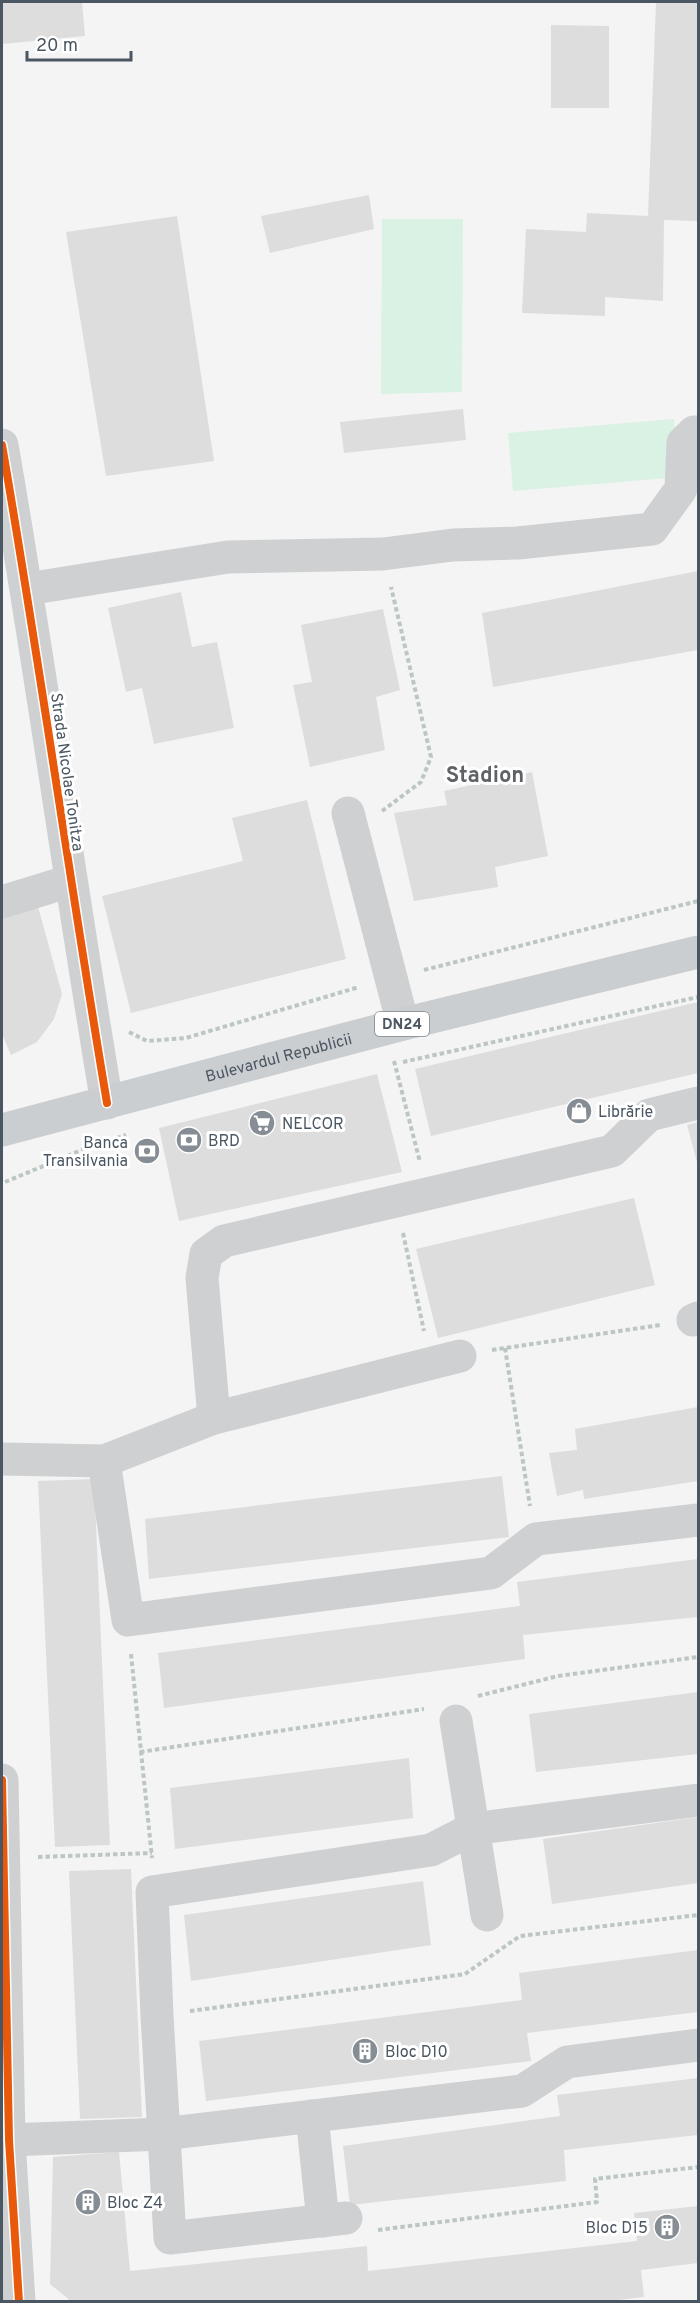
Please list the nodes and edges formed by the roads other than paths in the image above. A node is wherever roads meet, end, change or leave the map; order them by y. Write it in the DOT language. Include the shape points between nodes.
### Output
graph roads {
  1 [pos="699,432"];
  2 [pos="2,444"];
  3 [pos="27,589"];
  4 [pos="350,818"];
  5 [pos="70,881"];
  6 [pos="2,902"];
  7 [pos="699,952"];
  8 [pos="394,1026"];
  9 [pos="107,1103"];
  10 [pos="699,1103"];
  11 [pos="2,1130"];
  12 [pos="445,1359"];
  13 [pos="214,1418"];
  14 [pos="2,1459"];
  15 [pos="105,1461"];
  16 [pos="699,1520"];
  17 [pos="452,1709"];
  18 [pos="2,1780"];
  19 [pos="699,1800"];
  20 [pos="472,1829"];
  21 [pos="487,1915"];
  22 [pos="699,2045"];
  23 [pos="312,2116"];
  24 [pos="163,2134"];
  25 [pos="9,2140"];
  26 [pos="19,2301"];
  1 -- 3 [label="street" via="683,443 681,489 652,530 383,554 228,557"];
  2 -- 3 [label="street, Strada Nicolae Tonitza"];
  3 -- 5 [label="street, Strada Nicolae Tonitza"];
  4 -- 8 [label="street" via="391,978"];
  5 -- 6 [label="street"];
  5 -- 9 [label="street, Strada Nicolae Tonitza"];
  7 -- 8 [label="main road, Bulevardul Republicii / DN24"];
  8 -- 9 [label="main road, Bulevardul Republicii / DN24"];
  9 -- 11 [label="main road, Bulevardul Republicii / DN24"];
  10 -- 13 [label="street" via="649,1115 612,1150 224,1241 206,1254 202,1278"];
  12 -- 13 [label="street"];
  13 -- 15 [label="street"];
  14 -- 15 [label="street"];
  15 -- 16 [label="street" via="128,1620 491,1573 536,1539"];
  17 -- 20 [label="street"];
  18 -- 25 [label="street"];
  19 -- 20 [label="street"];
  20 -- 21 [label="street"];
  20 -- 24 [label="street" via="431,1850 152,1892"];
  22 -- 23 [label="street" via="567,2062 522,2091"];
  23 -- 24 [label="street"];
  23 -- 24 [label="street" via="334,2220 170,2238"];
  24 -- 25 [label="street"];
  25 -- 26 [label="street"];
}
